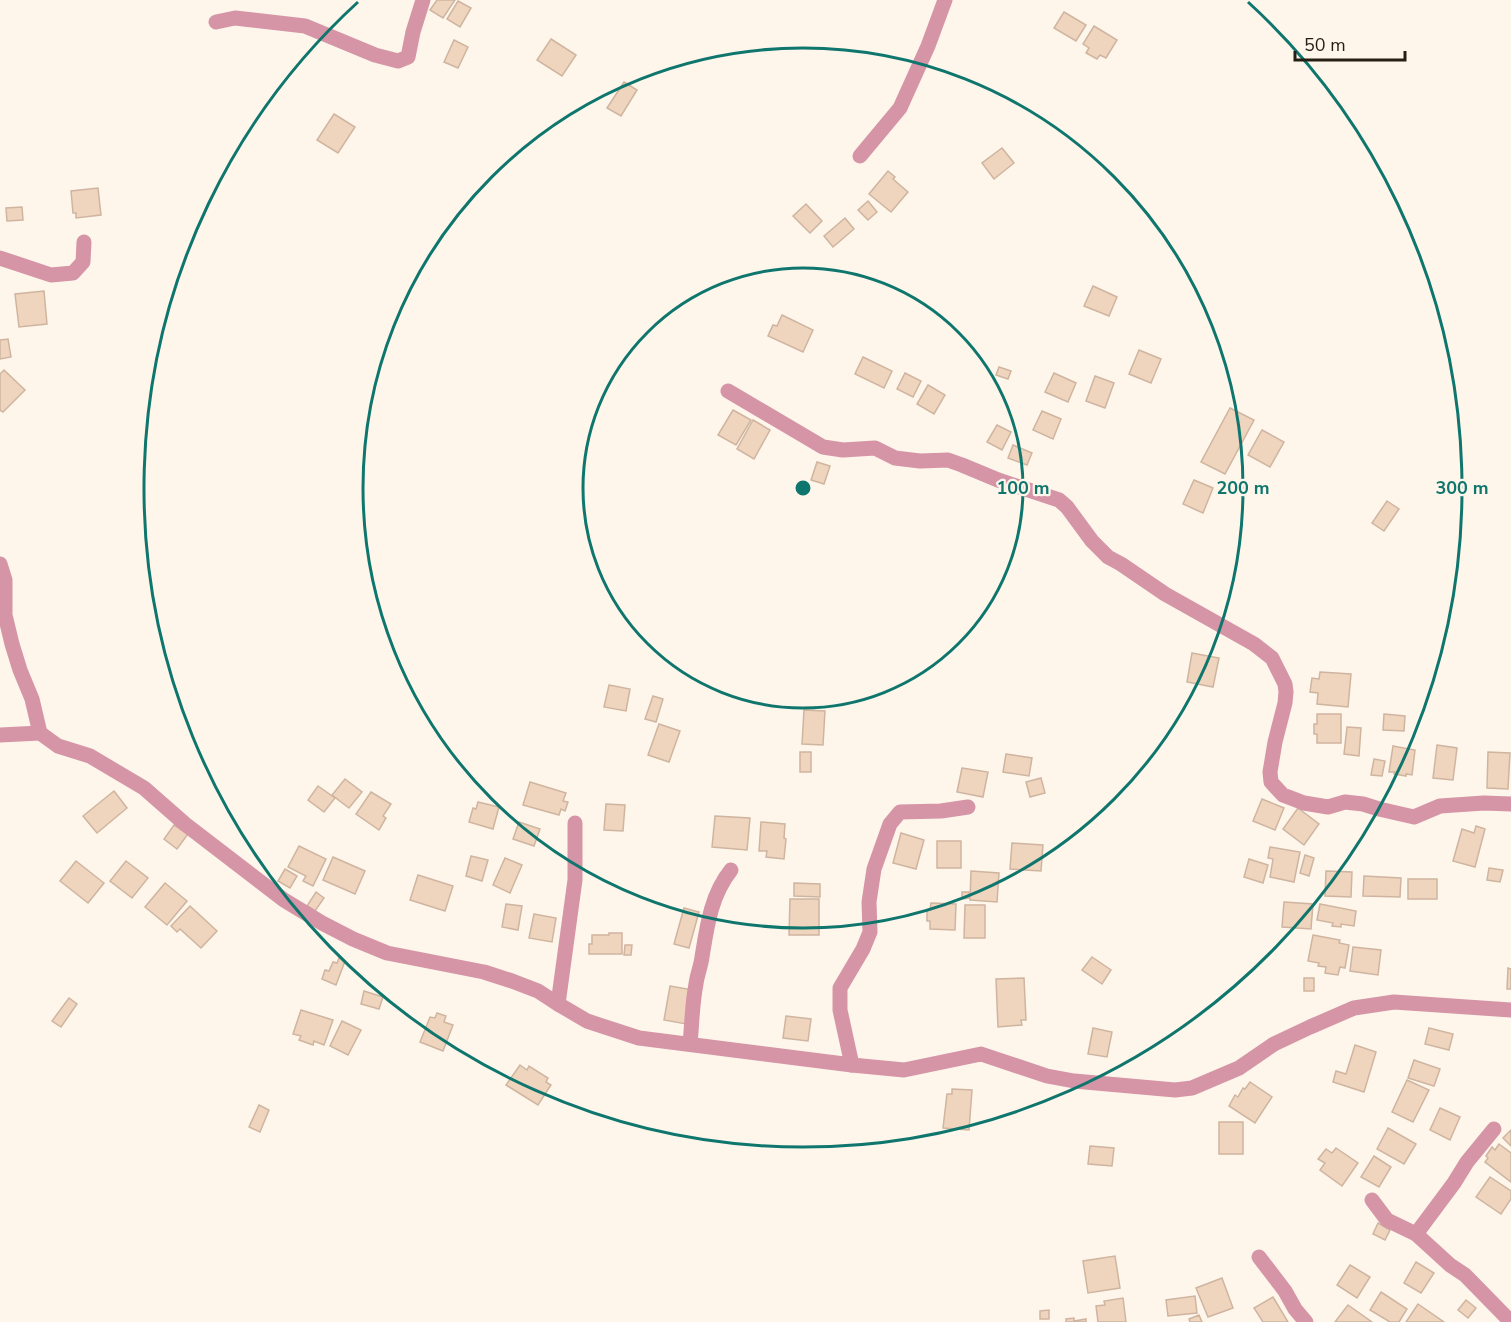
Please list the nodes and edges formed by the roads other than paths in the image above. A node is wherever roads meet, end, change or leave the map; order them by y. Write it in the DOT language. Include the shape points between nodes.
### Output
graph roads {
  1 [pos="423,0"];
  2 [pos="945,0"];
  3 [pos="216,22"];
  4 [pos="860,156"];
  5 [pos="84,242"];
  6 [pos="0,258"];
  7 [pos="728,391"];
  8 [pos="0,564"];
  9 [pos="40,733"];
  10 [pos="0,735"];
  11 [pos="1511,804"];
  12 [pos="968,807"];
  13 [pos="575,823"];
  14 [pos="731,870"];
  15 [pos="558,1004"];
  16 [pos="1511,1010"];
  17 [pos="690,1044"];
  18 [pos="852,1065"];
  19 [pos="1494,1129"];
  20 [pos="1372,1200"];
  21 [pos="1416,1234"];
  22 [pos="1259,1257"];
  23 [pos="1511,1299"];
  24 [pos="1506,1316"];
  25 [pos="1306,1322"];
  1 -- 3 [label="street" via="408,57 398,61 305,26 236,18"];
  2 -- 4 [label="street" via="900,108"];
  5 -- 6 [label="street" via="83,262 73,273 51,275"];
  7 -- 11 [label="street" via="823,447 875,448 896,458 948,460 1059,500 1108,557 1272,658 1286,692 1270,771 1271,782 1283,795 1304,803 1328,807 1354,803 1414,817 1440,806"];
  8 -- 9 [label="street" via="5,580 5,615"];
  9 -- 10 [label="street"];
  9 -- 15 [label="street" via="58,746 90,756 144,788 284,900 322,923 387,953 484,972 538,991"];
  12 -- 18 [label="street" via="900,812 890,824 874,869 868,902 870,932 840,988 840,1011"];
  13 -- 15 [label="street" via="575,880"];
  14 -- 17 [label="street" via="722,881 706,926 695,984"];
  15 -- 17 [label="street" via="587,1021 639,1038"];
  16 -- 18 [label="street" via="1394,1002 1354,1008 1274,1044 1239,1068 1192,1088 1175,1090 1047,1076 981,1054 904,1070"];
  17 -- 18 [label="street"];
  19 -- 21 [label="street"];
  20 -- 21 [label="street" via="1387,1220"];
  21 -- 24 [label="street"];
  22 -- 25 [label="street"];
  23 -- 24 [label="street"];
}
